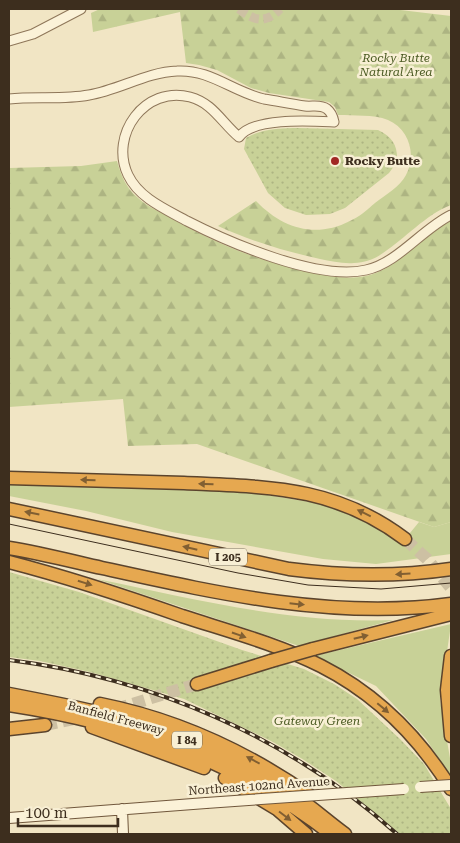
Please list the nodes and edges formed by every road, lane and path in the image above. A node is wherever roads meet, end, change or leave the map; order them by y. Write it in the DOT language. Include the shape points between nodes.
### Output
graph roads {
  1 [pos="81,9"];
  2 [pos="9,41"];
  3 [pos="9,99"];
  4 [pos="310,107"];
  5 [pos="321,122"];
  6 [pos="451,215"];
  7 [pos="9,478"];
  8 [pos="9,509"];
  9 [pos="405,539"];
  10 [pos="9,548"];
  11 [pos="9,562"];
  12 [pos="451,569"];
  13 [pos="451,604"];
  14 [pos="451,614"];
  15 [pos="451,656"];
  16 [pos="197,684"];
  17 [pos="9,689"];
  18 [pos="9,694"];
  19 [pos="9,705"];
  20 [pos="67,715"];
  21 [pos="45,725"];
  22 [pos="9,729"];
  23 [pos="451,736"];
  24 [pos="451,785"];
  25 [pos="451,789"];
  26 [pos="309,795"];
  27 [pos="122,809"];
  28 [pos="9,818"];
  29 [pos="124,834"];
  30 [pos="306,834"];
  31 [pos="331,834"];
  32 [pos="346,834"];
  1 -- 2 [label="street" via="33,34"];
  3 -- 4 [label="street" via="87,96 157,74 182,70 204,74 244,93"];
  4 -- 5 [label="street" via="320,112"];
  4 -- 5 [label="street" via="317,105 331,112 334,122"];
  5 -- 6 [label="street" via="256,127 239,137 217,113 200,101 184,96 163,97 145,106 132,119 124,138 123,161 136,189 175,214 251,250 323,269 352,272 374,268"];
  9 -- 7 [label="highway, one-way" via="364,512 304,493 236,486"];
  12 -- 8 [label="highway, I 205, one-way" via="367,575 289,569"];
  10 -- 13 [label="highway, one-way" via="288,603 391,610"];
  11 -- 25 [label="highway, one-way" via="72,579 270,645 320,666 351,684 394,718 427,754"];
  16 -- 14 [label="highway, one-way, bridge" via="314,649"];
  15 -- 23 [label="highway" via="447,690"];
  26 -- 17 [label="highway, one-way" via="264,766 202,736 147,716 38,691"];
  18 -- 32 [label="highway, Banfield Freeway / I 84" via="110,714 196,743 291,794"];
  19 -- 20 [label="highway, Banfield Freeway / I 84"];
  20 -- 30 [label="highway, one-way" via="104,733 220,775 270,805"];
  20 -- 31 [label="highway, Banfield Freeway / I 84" via="153,738 217,764 261,786"];
  21 -- 22 [label="highway"];
  24 -- 26 [label="main road, Northeast 102nd Avenue, bridge"];
  26 -- 27 [label="main road, Northeast 102nd Avenue, bridge"];
  27 -- 28 [label="main road, Northeast 102nd Avenue"];
  27 -- 29 [label="main road"];
}
